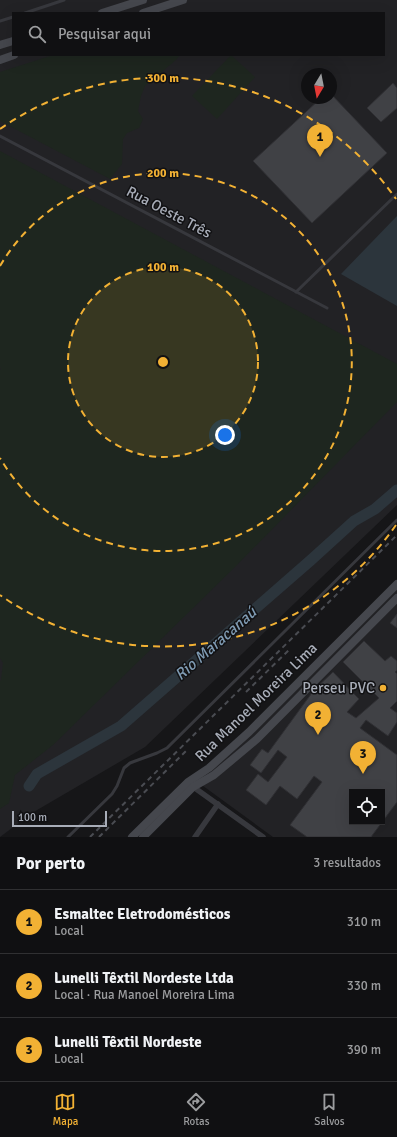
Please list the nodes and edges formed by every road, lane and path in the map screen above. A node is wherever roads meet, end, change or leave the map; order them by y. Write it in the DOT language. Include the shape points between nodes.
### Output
graph roads {
  1 [pos="64,0"];
  2 [pos="143,0"];
  3 [pos="183,0"];
  4 [pos="162,3"];
  5 [pos="28,12"];
  6 [pos="105,12"];
  7 [pos="145,12"];
  8 [pos="12,17"];
  9 [pos="0,21"];
  10 [pos="12,41"];
  11 [pos="0,45"];
  12 [pos="12,56"];
  13 [pos="0,60"];
  14 [pos="0,136"];
  15 [pos="397,194"];
  16 [pos="296,292"];
  17 [pos="328,308"];
  18 [pos="397,520"];
  19 [pos="397,584"];
  20 [pos="397,598"];
  21 [pos="249,732"];
  22 [pos="257,740"];
  23 [pos="190,784"];
  24 [pos="218,804"];
  25 [pos="68,837"];
  26 [pos="132,837"];
  27 [pos="143,837"];
  28 [pos="195,837"];
  29 [pos="263,837"];
  1 -- 5 [label="lane"];
  2 -- 6 [label="street"];
  3 -- 4 [label="street"];
  4 -- 7 [label="street"];
  8 -- 9 [label="lane"];
  10 -- 11 [label="street"];
  12 -- 13 [label="street"];
  14 -- 16 [label="lane, Rua Oeste Três"];
  15 -- 16 [label="lane"];
  16 -- 17 [label="lane, Rua Oeste Três"];
  18 -- 25 [label="lane" via="167,748 130,763 124,768 118,786 112,794"];
  19 -- 21 [label="street, Rua Manoel Moreira Lima"];
  20 -- 22 [label="street, Rua Manoel Moreira Lima"];
  21 -- 22 [label="street"];
  21 -- 23 [label="street, Rua Manoel Moreira Lima"];
  22 -- 23 [label="street, Rua Manoel Moreira Lima" via="214,775"];
  23 -- 24 [label="street"];
  23 -- 26 [label="street, Rua Manoel Moreira Lima"];
  23 -- 27 [label="street, Rua Manoel Moreira Lima"];
  24 -- 28 [label="street"];
  24 -- 29 [label="street"];
}
